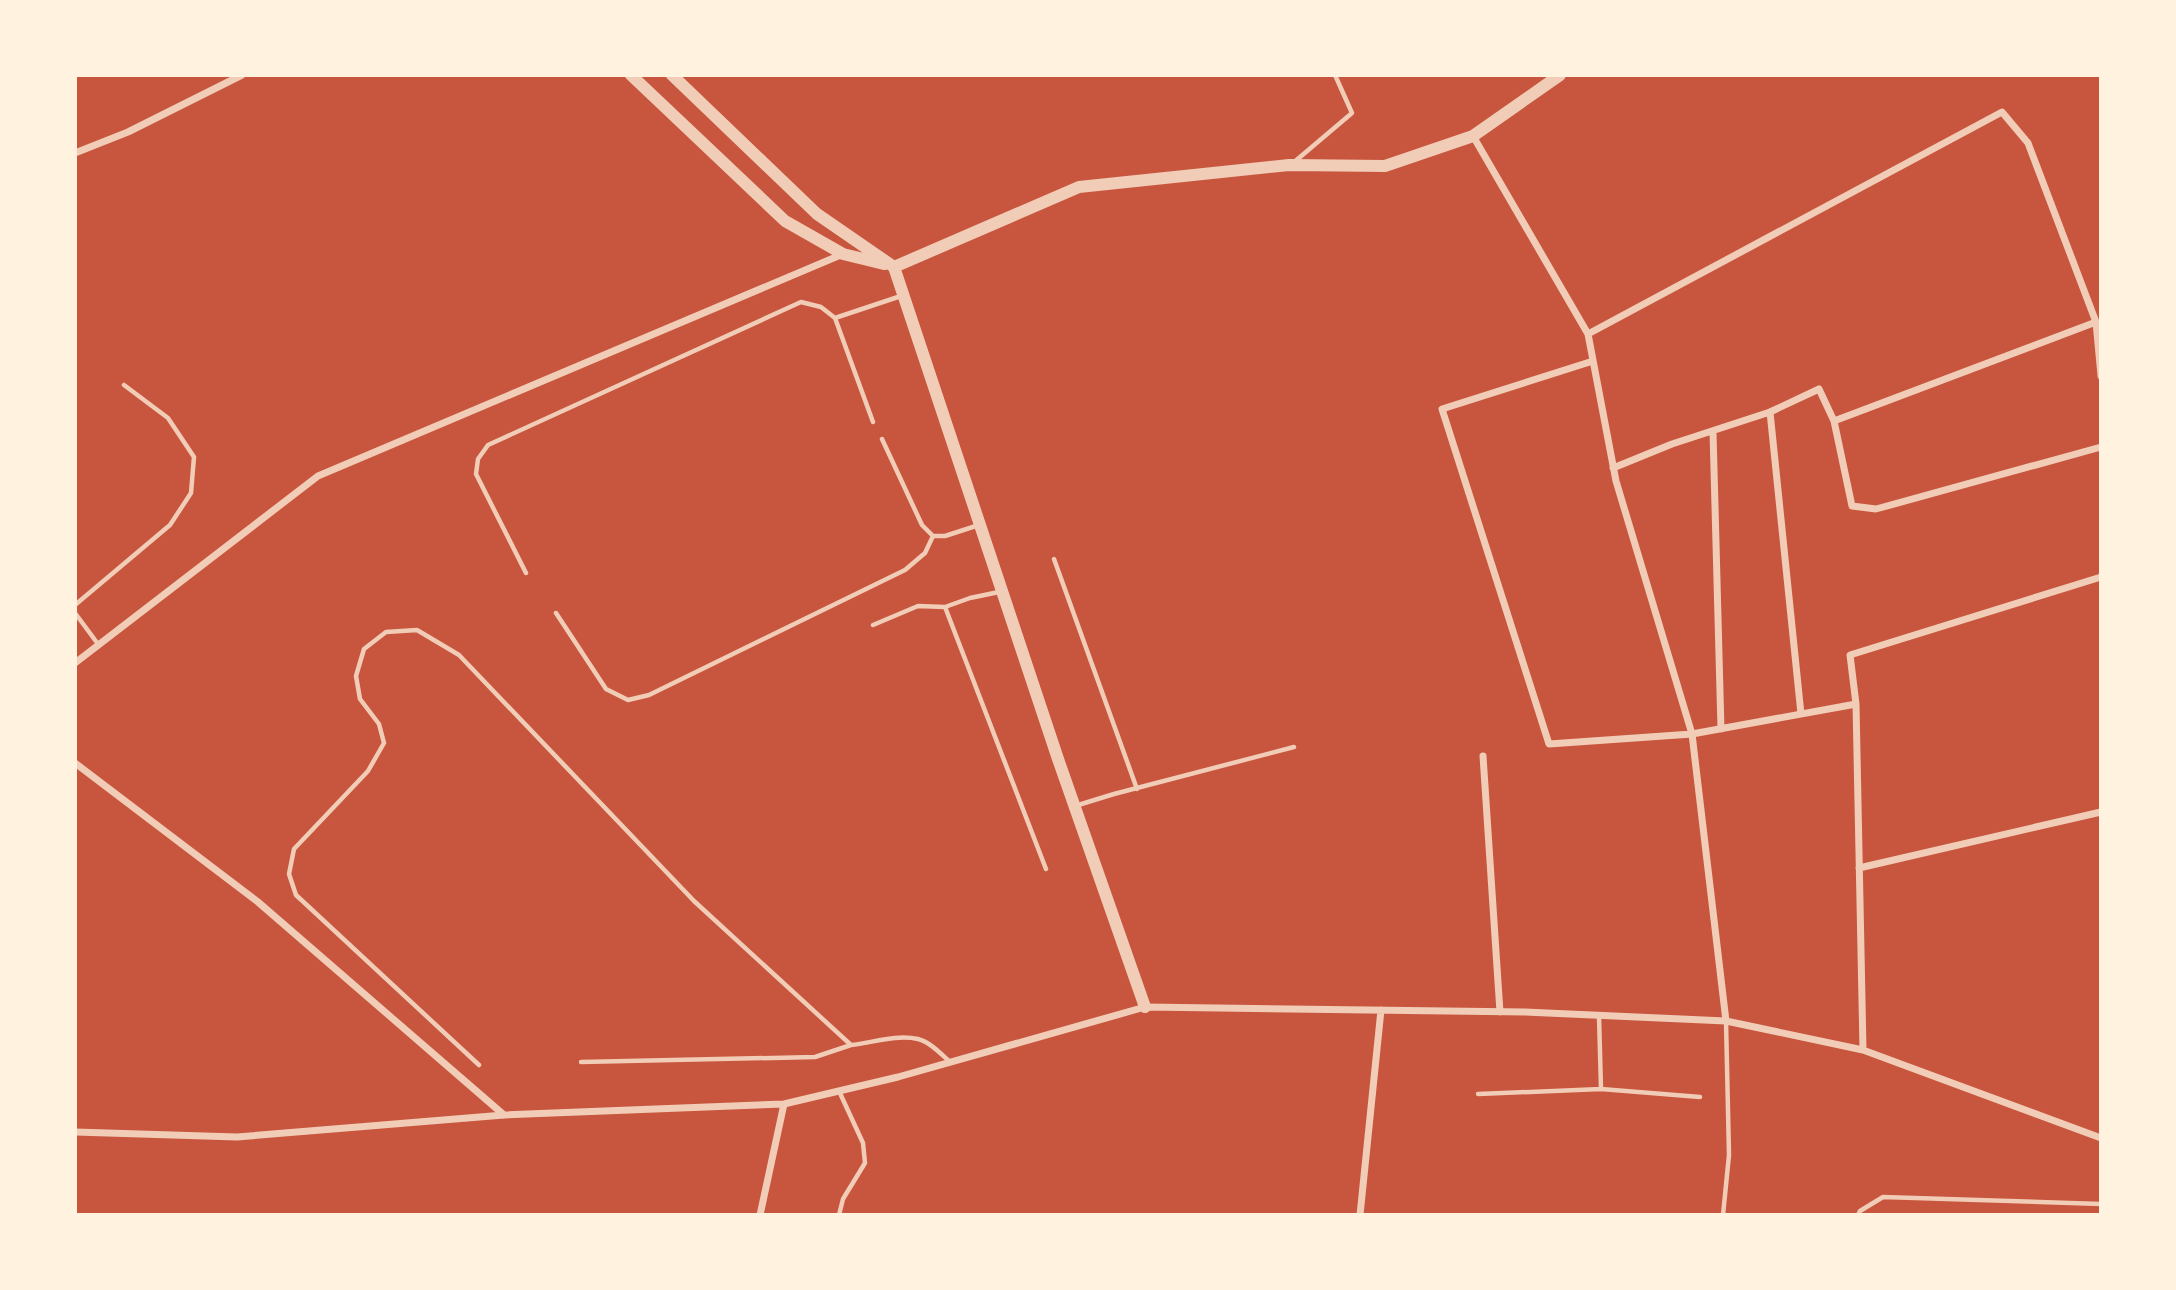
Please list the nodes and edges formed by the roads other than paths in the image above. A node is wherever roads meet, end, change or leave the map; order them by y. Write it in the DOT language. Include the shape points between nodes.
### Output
graph roads {
  1 [pos="242,75"];
  2 [pos="631,75"];
  3 [pos="672,75"];
  4 [pos="1335,75"];
  5 [pos="1560,75"];
  6 [pos="1473,136"];
  7 [pos="75,153"];
  8 [pos="1289,166"];
  9 [pos="843,254"];
  10 [pos="894,267"];
  11 [pos="903,295"];
  12 [pos="835,318"];
  13 [pos="2096,322"];
  14 [pos="1588,334"];
  15 [pos="1593,361"];
  16 [pos="2101,376"];
  17 [pos="124,384"];
  18 [pos="1770,412"];
  19 [pos="1834,421"];
  20 [pos="873,422"];
  21 [pos="1713,432"];
  22 [pos="882,439"];
  23 [pos="2101,447"];
  24 [pos="1614,468"];
  25 [pos="980,525"];
  26 [pos="933,536"];
  27 [pos="1054,559"];
  28 [pos="526,573"];
  29 [pos="2101,577"];
  30 [pos="1002,591"];
  31 [pos="75,605"];
  32 [pos="945,607"];
  33 [pos="75,613"];
  34 [pos="555,613"];
  35 [pos="873,625"];
  36 [pos="99,645"];
  37 [pos="75,663"];
  38 [pos="1856,704"];
  39 [pos="1801,714"];
  40 [pos="1721,729"];
  41 [pos="1692,734"];
  42 [pos="1294,747"];
  43 [pos="1483,756"];
  44 [pos="75,763"];
  45 [pos="1137,789"];
  46 [pos="1075,806"];
  47 [pos="2101,812"];
  48 [pos="1046,869"];
  49 [pos="1859,869"];
  50 [pos="1145,1007"];
  51 [pos="1381,1010"];
  52 [pos="1500,1012"];
  53 [pos="1599,1016"];
  54 [pos="1726,1021"];
  55 [pos="850,1045"];
  56 [pos="1863,1050"];
  57 [pos="581,1062"];
  58 [pos="950,1063"];
  59 [pos="480,1065"];
  60 [pos="1601,1089"];
  61 [pos="839,1091"];
  62 [pos="1478,1094"];
  63 [pos="1700,1097"];
  64 [pos="784,1104"];
  65 [pos="504,1115"];
  66 [pos="75,1132"];
  67 [pos="2101,1138"];
  68 [pos="2101,1204"];
  69 [pos="760,1215"];
  70 [pos="839,1215"];
  71 [pos="1360,1215"];
  72 [pos="1723,1215"];
  73 [pos="1858,1215"];
  1 -- 7 [label="street"];
  2 -- 9 [label="street" via="785,221"];
  3 -- 10 [label="street" via="817,214"];
  4 -- 8 [label="lane" via="1352,113"];
  5 -- 6 [label="street"];
  6 -- 8 [label="street" via="1385,166"];
  6 -- 14 [label="street"];
  8 -- 10 [label="street" via="1079,187"];
  9 -- 10 [label="street"];
  9 -- 36 [label="street" via="318,476"];
  10 -- 11 [label="street"];
  11 -- 12 [label="lane"];
  11 -- 25 [label="street"];
  12 -- 20 [label="lane"];
  12 -- 28 [label="lane" via="821,307 801,302 488,445 478,459 477,474"];
  13 -- 14 [label="street" via="2028,143 2002,112"];
  13 -- 16 [label="street"];
  13 -- 19 [label="street"];
  14 -- 15 [label="street"];
  15 -- 24 [label="street"];
  15 -- 41 [label="street" via="1442,409 1549,744"];
  17 -- 31 [label="lane" via="168,418 194,457 191,493 170,525"];
  18 -- 19 [label="street" via="1819,389"];
  18 -- 21 [label="street"];
  18 -- 39 [label="street"];
  19 -- 23 [label="street" via="1852,506 1877,509"];
  21 -- 24 [label="street" via="1672,443"];
  21 -- 40 [label="street"];
  22 -- 26 [label="lane" via="922,525"];
  24 -- 41 [label="street"];
  25 -- 26 [label="lane"];
  25 -- 30 [label="street"];
  26 -- 34 [label="lane" via="925,553 905,570 649,695 628,700 606,689"];
  27 -- 45 [label="lane"];
  29 -- 38 [label="street" via="1850,655"];
  30 -- 32 [label="lane"];
  30 -- 46 [label="street"];
  32 -- 35 [label="lane" via="918,606"];
  32 -- 48 [label="lane"];
  33 -- 36 [label="lane"];
  36 -- 37 [label="street"];
  38 -- 39 [label="street"];
  38 -- 49 [label="street"];
  39 -- 40 [label="street"];
  40 -- 41 [label="street"];
  41 -- 54 [label="street"];
  42 -- 45 [label="lane"];
  43 -- 52 [label="street"];
  44 -- 65 [label="street" via="258,902"];
  45 -- 46 [label="lane"];
  46 -- 50 [label="street"];
  47 -- 49 [label="street"];
  49 -- 56 [label="street"];
  50 -- 51 [label="street"];
  50 -- 58 [label="street"];
  51 -- 52 [label="street"];
  51 -- 71 [label="street"];
  52 -- 53 [label="street"];
  53 -- 54 [label="street"];
  53 -- 60 [label="lane"];
  54 -- 56 [label="street"];
  54 -- 72 [label="lane" via="1730,1155"];
  55 -- 57 [label="lane" via="815,1057"];
  55 -- 58 [label="lane" via="918,1039"];
  55 -- 59 [label="lane" via="694,901 459,655 416,630 386,632 364,649 356,676 360,699 379,724 384,743 368,771 294,849 289,874 296,895"];
  56 -- 67 [label="street"];
  58 -- 61 [label="street"];
  60 -- 62 [label="lane"];
  60 -- 63 [label="lane"];
  61 -- 64 [label="street"];
  61 -- 70 [label="lane" via="863,1143 865,1163 843,1199"];
  64 -- 65 [label="street"];
  64 -- 69 [label="street"];
  65 -- 66 [label="street" via="237,1137"];
  68 -- 73 [label="lane" via="1883,1197"];
}
